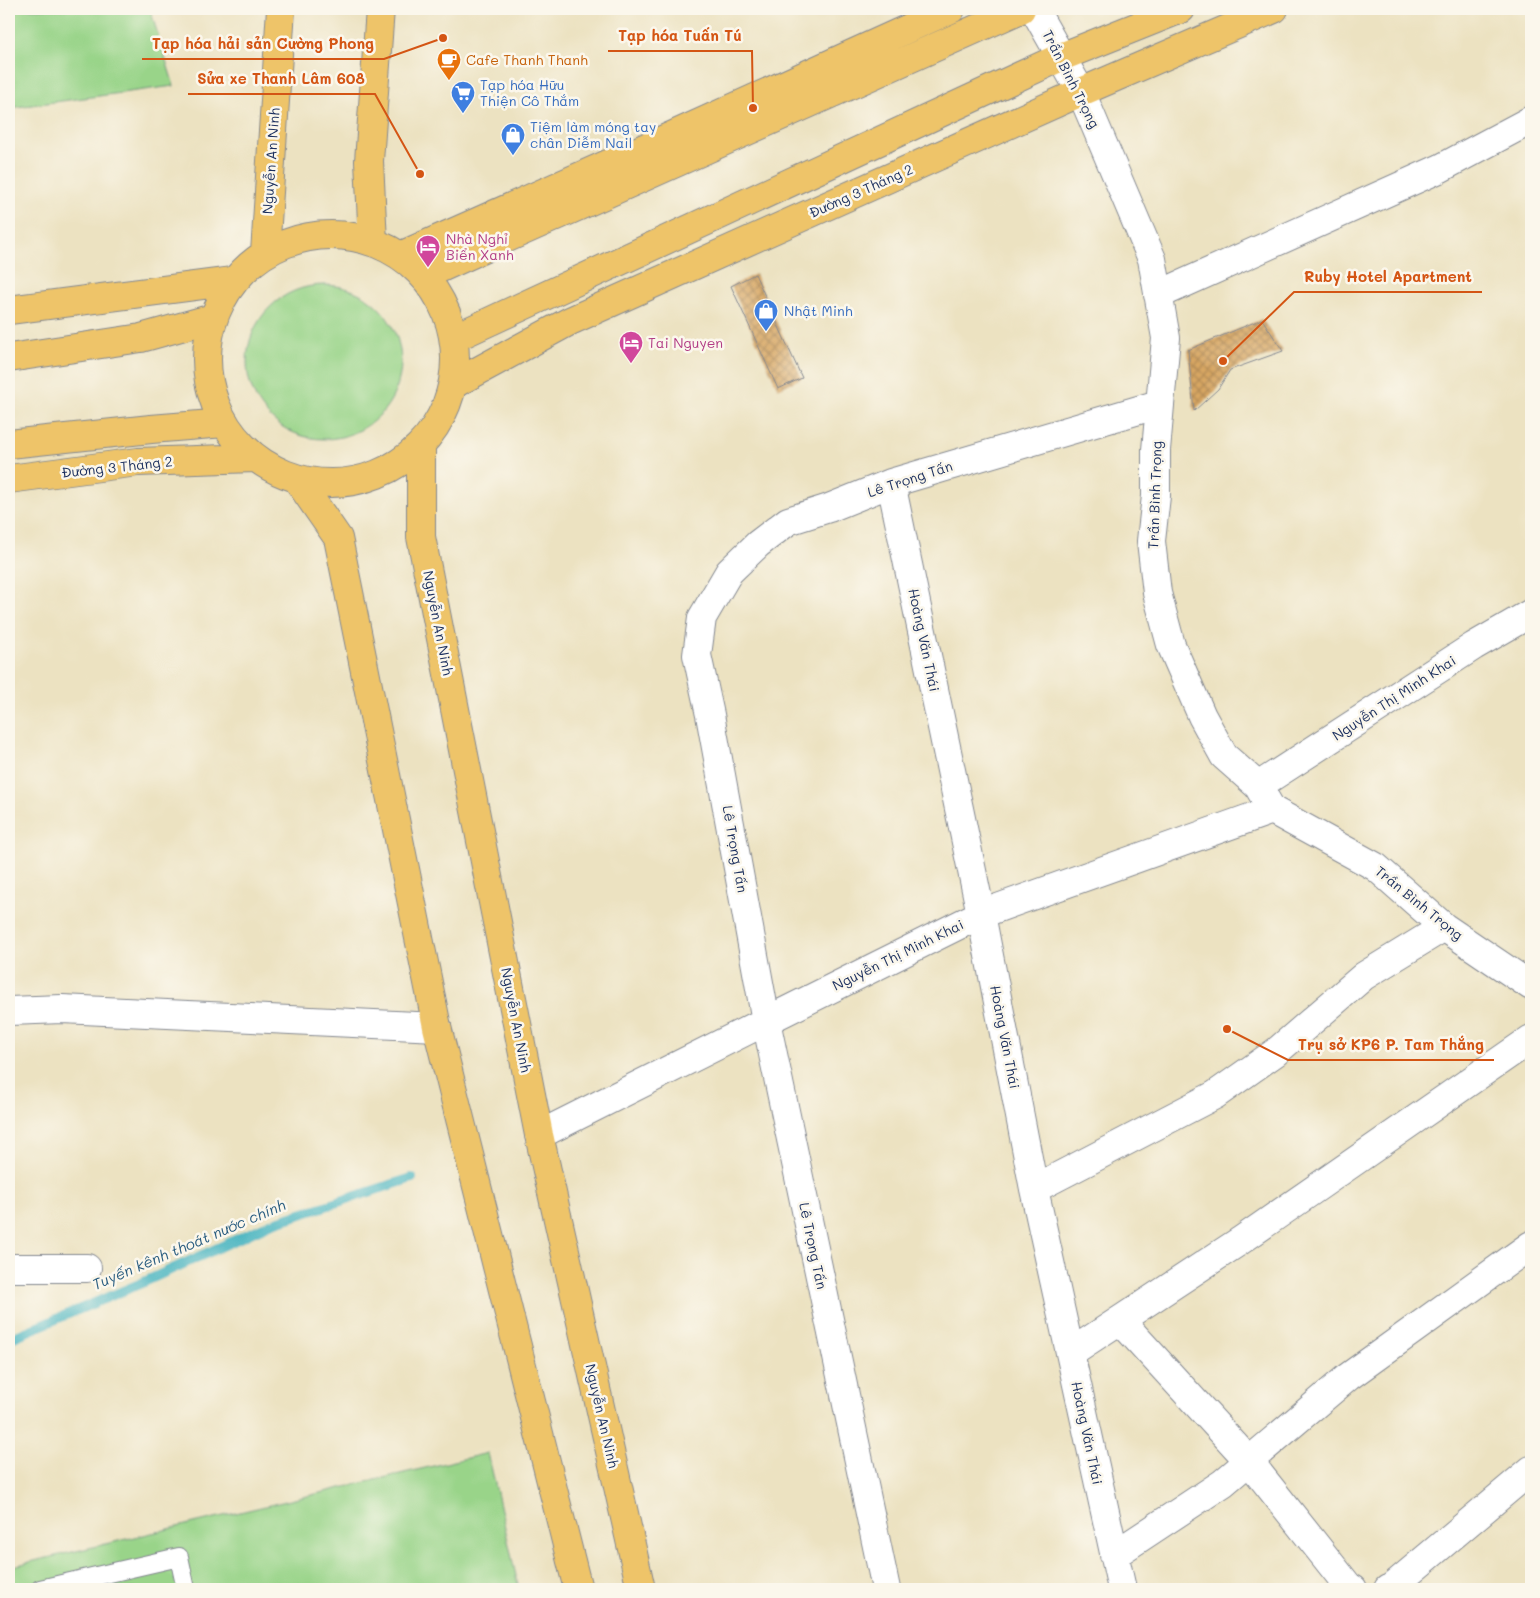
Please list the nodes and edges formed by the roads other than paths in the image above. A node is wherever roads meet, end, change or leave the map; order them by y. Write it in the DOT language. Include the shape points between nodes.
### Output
graph roads {
  1 [pos="281,9"];
  2 [pos="380,9"];
  3 [pos="951,9"];
  4 [pos="1021,9"];
  5 [pos="1034,9"];
  6 [pos="1181,9"];
  7 [pos="1274,9"];
  8 [pos="1062,57"];
  9 [pos="1081,92"];
  10 [pos="1531,120"];
  11 [pos="373,242"];
  12 [pos="265,253"];
  13 [pos="400,256"];
  14 [pos="424,276"];
  15 [pos="233,281"];
  16 [pos="1158,295"];
  17 [pos="9,310"];
  18 [pos="213,318"];
  19 [pos="454,338"];
  20 [pos="9,358"];
  21 [pos="454,384"];
  22 [pos="1160,404"];
  23 [pos="224,423"];
  24 [pos="9,444"];
  25 [pos="421,447"];
  26 [pos="256,458"];
  27 [pos="9,479"];
  28 [pos="298,479"];
  29 [pos="891,483"];
  30 [pos="1531,612"];
  31 [pos="1258,786"];
  32 [pos="1272,810"];
  33 [pos="981,914"];
  34 [pos="1444,927"];
  35 [pos="1531,986"];
  36 [pos="9,1011"];
  37 [pos="766,1020"];
  38 [pos="437,1027"];
  39 [pos="1531,1039"];
  40 [pos="539,1135"];
  41 [pos="1034,1189"];
  42 [pos="1531,1245"];
  43 [pos="9,1268"];
  44 [pos="87,1268"];
  45 [pos="1120,1320"];
  46 [pos="1070,1353"];
  47 [pos="1250,1461"];
  48 [pos="1531,1471"];
  49 [pos="1114,1555"];
  50 [pos="40,1589"];
  51 [pos="186,1589"];
  52 [pos="578,1589"];
  53 [pos="641,1589"];
  54 [pos="886,1589"];
  55 [pos="1122,1589"];
  56 [pos="1352,1589"];
  57 [pos="1388,1589"];
  1 -- 12 [label="main road, Nguyễn An Ninh"];
  2 -- 11 [label="main road" via="369,161"];
  3 -- 13 [label="main road"];
  4 -- 14 [label="main road"];
  5 -- 8 [label="street, Trần Bình Trọng"];
  6 -- 8 [label="main road"];
  7 -- 9 [label="main road, Đường 3 Tháng 2"];
  8 -- 9 [label="street, Trần Bình Trọng"];
  8 -- 19 [label="main road"];
  9 -- 16 [label="street, Trần Bình Trọng" via="1152,259"];
  9 -- 21 [label="main road, Đường 3 Tháng 2" via="570,321"];
  10 -- 16 [label="street" via="1441,168"];
  11 -- 12 [label="main road" via="336,235 299,238"];
  11 -- 13 [label="main road"];
  12 -- 15 [label="main road"];
  13 -- 14 [label="main road"];
  14 -- 19 [label="main road" via="443,305"];
  15 -- 17 [label="main road"];
  15 -- 18 [label="main road"];
  16 -- 22 [label="street, Trần Bình Trọng" via="1166,338"];
  18 -- 20 [label="main road" via="141,338"];
  18 -- 23 [label="main road" via="206,354 210,390"];
  19 -- 21 [label="main road"];
  21 -- 25 [label="main road" via="442,418"];
  22 -- 29 [label="street, Lê Trọng Tấn"];
  22 -- 31 [label="street, Trần Bình Trọng" via="1151,541 1157,593 1171,645 1202,716 1224,756"];
  23 -- 24 [label="main road"];
  23 -- 26 [label="main road"];
  25 -- 28 [label="main road" via="385,472 342,483"];
  25 -- 40 [label="main road, Nguyễn An Ninh" via="421,537"];
  26 -- 27 [label="main road, Đường 3 Tháng 2" via="138,462"];
  26 -- 28 [label="main road"];
  28 -- 38 [label="main road" via="338,538"];
  29 -- 33 [label="street, Hoàng Văn Thái"];
  29 -- 37 [label="street, Lê Trọng Tấn" via="788,521 729,572 702,618 697,655"];
  30 -- 31 [label="street, Nguyễn Thị Minh Khai"];
  31 -- 32 [label="street, Trần Bình Trọng"];
  32 -- 33 [label="street, Nguyễn Thị Minh Khai"];
  32 -- 34 [label="street, Trần Bình Trọng" via="1376,867"];
  33 -- 37 [label="street, Nguyễn Thị Minh Khai"];
  33 -- 41 [label="street, Hoàng Văn Thái"];
  34 -- 35 [label="street, Trần Bình Trọng"];
  34 -- 41 [label="street" via="1364,976 1276,1052 1215,1095"];
  36 -- 38 [label="street" via="62,1009"];
  37 -- 40 [label="street, Nguyễn Thị Minh Khai"];
  37 -- 54 [label="street, Lê Trọng Tấn"];
  38 -- 52 [label="main road"];
  39 -- 45 [label="street" via="1240,1241"];
  40 -- 53 [label="main road, Nguyễn An Ninh"];
  41 -- 46 [label="street, Hoàng Văn Thái"];
  42 -- 47 [label="street" via="1348,1377"];
  43 -- 44 [label="street"];
  45 -- 46 [label="street"];
  45 -- 47 [label="street"];
  46 -- 49 [label="street, Hoàng Văn Thái"];
  47 -- 49 [label="street" via="1223,1483"];
  47 -- 56 [label="street"];
  48 -- 57 [label="street"];
  49 -- 55 [label="street, Hoàng Văn Thái"];
  50 -- 51 [label="lane" via="179,1557"];
}
